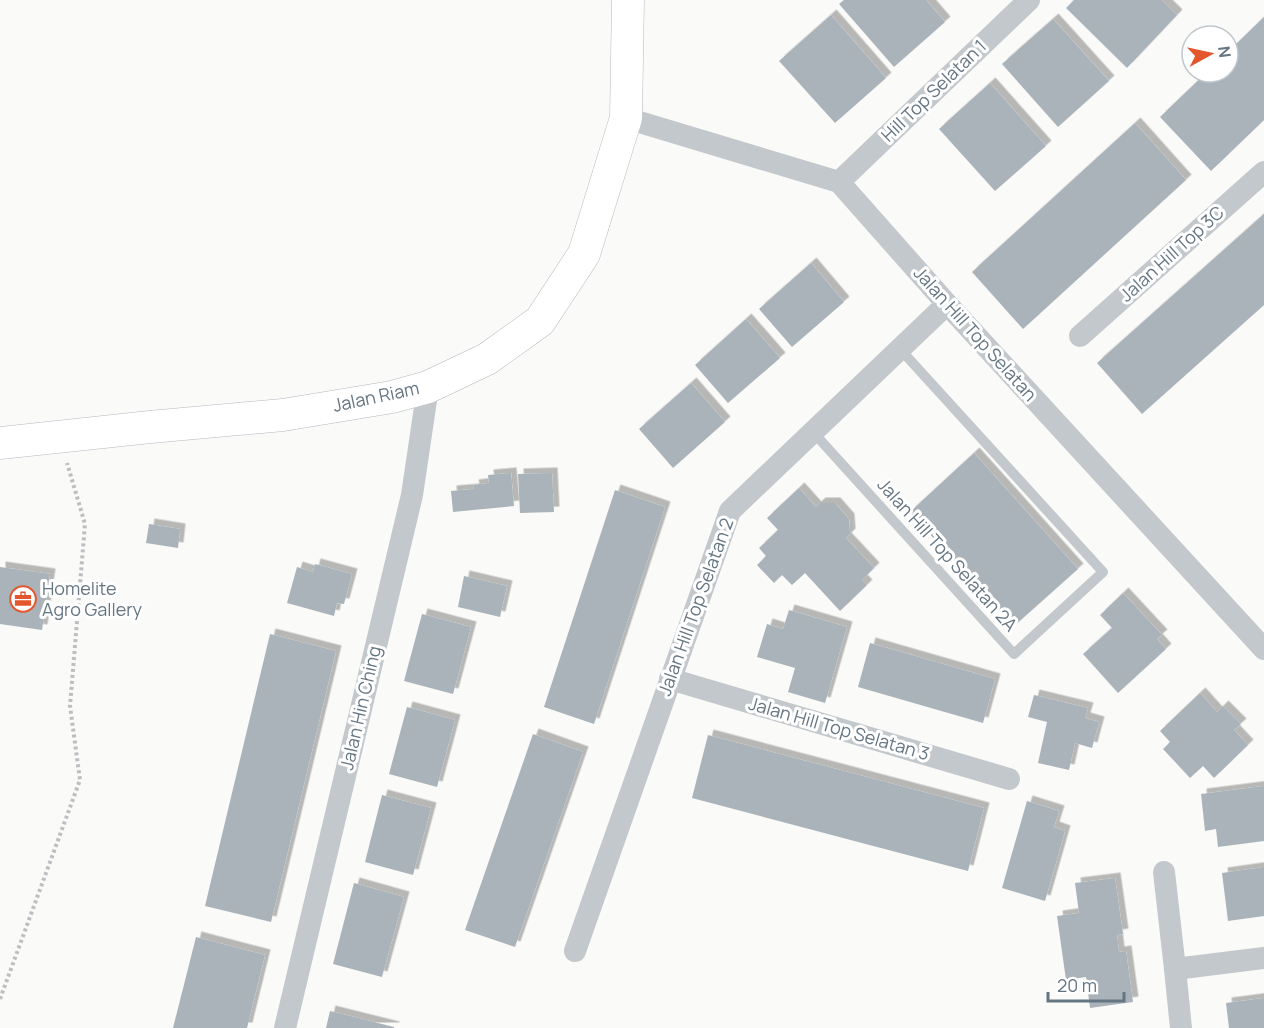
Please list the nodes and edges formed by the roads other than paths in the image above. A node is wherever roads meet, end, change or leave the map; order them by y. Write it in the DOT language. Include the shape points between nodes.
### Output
graph roads {
  1 [pos="628,0"];
  2 [pos="1029,0"];
  3 [pos="626,118"];
  4 [pos="1264,172"];
  5 [pos="839,182"];
  6 [pos="947,304"];
  7 [pos="1080,336"];
  8 [pos="900,349"];
  9 [pos="428,387"];
  10 [pos="813,432"];
  11 [pos="0,443"];
  12 [pos="1264,649"];
  13 [pos="670,679"];
  14 [pos="1009,778"];
  15 [pos="1164,872"];
  16 [pos="575,951"];
  17 [pos="1264,958"];
  18 [pos="1175,969"];
  19 [pos="285,1028"];
  20 [pos="1180,1028"];
  1 -- 3 [label="main road, Jalan Riam"];
  2 -- 5 [label="street, Hill Top Selatan 1"];
  3 -- 5 [label="street"];
  3 -- 9 [label="main road, Jalan Riam" via="585,254 540,321 487,359"];
  4 -- 7 [label="street, Jalan Hill Top 3C"];
  5 -- 6 [label="street, Jalan Hill Top Selatan"];
  6 -- 8 [label="street, Jalan Hill Top Selatan 2"];
  6 -- 12 [label="street, Jalan Hill Top Selatan"];
  8 -- 10 [label="street, Jalan Hill Top Selatan 2"];
  8 -- 10 [label="lane, Jalan Hill Top Selatan 2A" via="1103,572 1014,654"];
  9 -- 11 [label="main road, Jalan Riam" via="283,415"];
  9 -- 19 [label="street, Jalan Hin Ching" via="412,495"];
  10 -- 13 [label="street, Jalan Hill Top Selatan 2" via="730,511"];
  13 -- 14 [label="street, Jalan Hill Top Selatan 3"];
  13 -- 16 [label="street, Jalan Hill Top Selatan 2"];
  15 -- 18 [label="street"];
  17 -- 18 [label="street"];
  18 -- 20 [label="street"];
}
